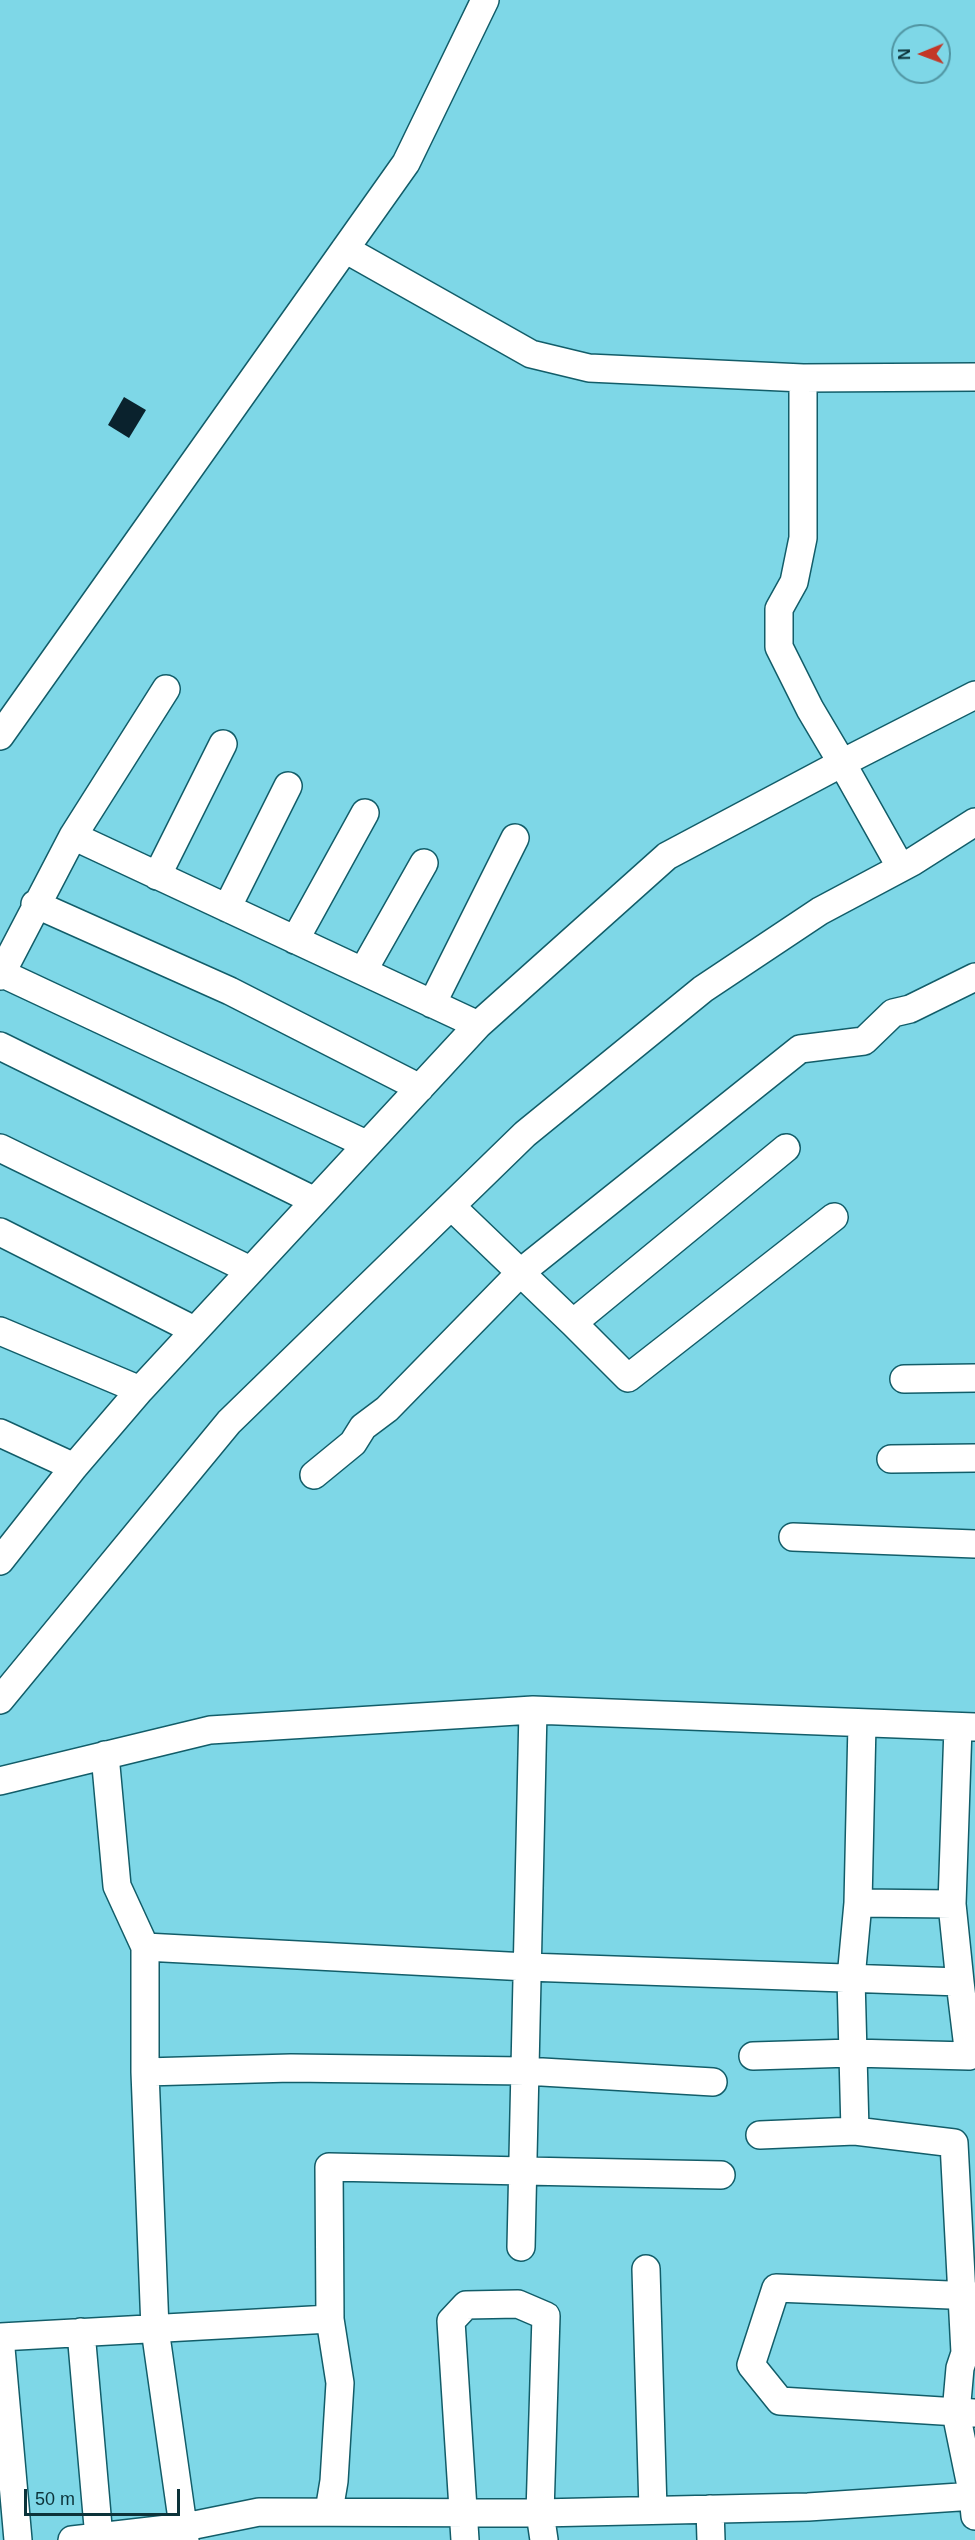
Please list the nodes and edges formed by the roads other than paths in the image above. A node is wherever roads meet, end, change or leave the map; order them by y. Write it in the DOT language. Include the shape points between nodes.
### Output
graph roads {
  1 [pos="485,0"];
  2 [pos="345,249"];
  3 [pos="975,376"];
  4 [pos="803,378"];
  5 [pos="166,689"];
  6 [pos="975,695"];
  7 [pos="0,736"];
  8 [pos="223,744"];
  9 [pos="842,763"];
  10 [pos="288,786"];
  11 [pos="364,813"];
  12 [pos="975,822"];
  13 [pos="73,836"];
  14 [pos="515,838"];
  15 [pos="424,863"];
  16 [pos="901,868"];
  17 [pos="158,876"];
  18 [pos="35,905"];
  19 [pos="227,908"];
  20 [pos="295,940"];
  21 [pos="363,971"];
  22 [pos="1,975"];
  23 [pos="975,977"];
  24 [pos="432,1004"];
  25 [pos="478,1025"];
  26 [pos="0,1046"];
  27 [pos="420,1088"];
  28 [pos="366,1144"];
  29 [pos="0,1148"];
  30 [pos="786,1148"];
  31 [pos="315,1201"];
  32 [pos="451,1206"];
  33 [pos="834,1217"];
  34 [pos="0,1232"];
  35 [pos="250,1270"];
  36 [pos="522,1272"];
  37 [pos="573,1323"];
  38 [pos="194,1330"];
  39 [pos="0,1331"];
  40 [pos="975,1378"];
  41 [pos="904,1379"];
  42 [pos="140,1390"];
  43 [pos="0,1433"];
  44 [pos="975,1458"];
  45 [pos="891,1459"];
  46 [pos="74,1467"];
  47 [pos="314,1474"];
  48 [pos="11,1527"];
  49 [pos="793,1537"];
  50 [pos="975,1544"];
  51 [pos="0,1561"];
  52 [pos="0,1700"];
  53 [pos="533,1710"];
  54 [pos="862,1723"];
  55 [pos="966,1727"];
  56 [pos="105,1755"];
  57 [pos="0,1781"];
  58 [pos="858,1903"];
  59 [pos="952,1904"];
  60 [pos="145,1947"];
  61 [pos="527,1967"];
  62 [pos="851,1978"];
  63 [pos="960,1982"];
  64 [pos="852,2053"];
  65 [pos="753,2056"];
  66 [pos="525,2071"];
  67 [pos="146,2072"];
  68 [pos="713,2082"];
  69 [pos="855,2131"];
  70 [pos="760,2135"];
  71 [pos="523,2173"];
  72 [pos="721,2175"];
  73 [pos="521,2247"];
  74 [pos="646,2269"];
  75 [pos="969,2296"];
  76 [pos="330,2319"];
  77 [pos="155,2329"];
  78 [pos="81,2332"];
  79 [pos="0,2337"];
  80 [pos="965,2413"];
  81 [pos="974,2502"];
  82 [pos="710,2509"];
  83 [pos="652,2510"];
  84 [pos="329,2511"];
  85 [pos="463,2513"];
  86 [pos="540,2514"];
  87 [pos="185,2534"];
  88 [pos="99,2538"];
  89 [pos="18,2540"];
  90 [pos="72,2540"];
  91 [pos="465,2540"];
  92 [pos="544,2540"];
  93 [pos="711,2540"];
  1 -- 2 [label="street" via="406,163"];
  2 -- 4 [label="street" via="531,354 589,368"];
  2 -- 7 [label="street"];
  3 -- 4 [label="street"];
  4 -- 9 [label="street" via="803,538 794,582 779,609 779,647"];
  5 -- 13 [label="street"];
  6 -- 9 [label="street"];
  8 -- 17 [label="street"];
  9 -- 16 [label="street"];
  9 -- 25 [label="street" via="667,856"];
  10 -- 19 [label="street"];
  11 -- 20 [label="street"];
  12 -- 16 [label="street"];
  13 -- 17 [label="street"];
  13 -- 18 [label="street"];
  14 -- 24 [label="street"];
  15 -- 21 [label="street"];
  16 -- 32 [label="street" via="820,911 703,989 525,1134"];
  17 -- 19 [label="street"];
  18 -- 22 [label="street"];
  18 -- 27 [label="street" via="231,991"];
  19 -- 20 [label="street"];
  20 -- 21 [label="street"];
  21 -- 24 [label="street"];
  22 -- 28 [label="street"];
  23 -- 36 [label="street" via="910,1009 893,1013 864,1041 800,1049"];
  24 -- 25 [label="street"];
  25 -- 27 [label="street"];
  26 -- 31 [label="street"];
  27 -- 28 [label="street"];
  28 -- 31 [label="street"];
  29 -- 35 [label="street"];
  30 -- 37 [label="street"];
  31 -- 35 [label="street"];
  32 -- 36 [label="street"];
  32 -- 52 [label="street" via="229,1422"];
  33 -- 37 [label="street" via="628,1378"];
  34 -- 38 [label="street"];
  35 -- 38 [label="street"];
  36 -- 37 [label="street"];
  36 -- 47 [label="street" via="387,1409 363,1426 353,1443"];
  38 -- 42 [label="street"];
  39 -- 42 [label="street"];
  40 -- 41 [label="street"];
  42 -- 46 [label="street"];
  43 -- 46 [label="street"];
  44 -- 45 [label="street"];
  46 -- 48 [label="street"];
  48 -- 51 [label="street"];
  49 -- 50 [label="street"];
  53 -- 54 [label="street"];
  53 -- 56 [label="street" via="210,1730"];
  53 -- 61 [label="street"];
  54 -- 55 [label="street"];
  54 -- 58 [label="street"];
  55 -- 59 [label="street"];
  56 -- 57 [label="street"];
  56 -- 60 [label="street" via="117,1886"];
  58 -- 59 [label="street"];
  58 -- 62 [label="street"];
  59 -- 63 [label="street"];
  60 -- 61 [label="street"];
  60 -- 67 [label="street"];
  61 -- 62 [label="street"];
  61 -- 66 [label="street"];
  62 -- 63 [label="street"];
  62 -- 64 [label="street"];
  63 -- 64 [label="street" via="969,2056"];
  64 -- 65 [label="street"];
  64 -- 69 [label="street"];
  66 -- 67 [label="street" via="291,2068"];
  66 -- 68 [label="street"];
  66 -- 71 [label="street"];
  67 -- 77 [label="street"];
  69 -- 70 [label="street"];
  69 -- 75 [label="street" via="954,2143"];
  71 -- 72 [label="street"];
  71 -- 73 [label="street"];
  71 -- 76 [label="street" via="329,2168"];
  74 -- 83 [label="street"];
  75 -- 80 [label="street" via="965,2353 960,2368"];
  75 -- 80 [label="street" via="776,2288 752,2365 780,2401"];
  76 -- 77 [label="street"];
  76 -- 84 [label="street" via="340,2383"];
  77 -- 78 [label="street"];
  77 -- 87 [label="street"];
  78 -- 79 [label="street"];
  78 -- 88 [label="street"];
  79 -- 89 [label="street"];
  80 -- 81 [label="street"];
  81 -- 82 [label="street"];
  82 -- 83 [label="street"];
  82 -- 93 [label="street"];
  83 -- 86 [label="street"];
  84 -- 85 [label="street"];
  84 -- 87 [label="street" via="260,2512"];
  85 -- 86 [label="street"];
  85 -- 86 [label="street" via="451,2321 466,2305 518,2304 546,2316"];
  85 -- 91 [label="street"];
  86 -- 92 [label="street"];
  87 -- 88 [label="street"];
  88 -- 90 [label="street"];
}
